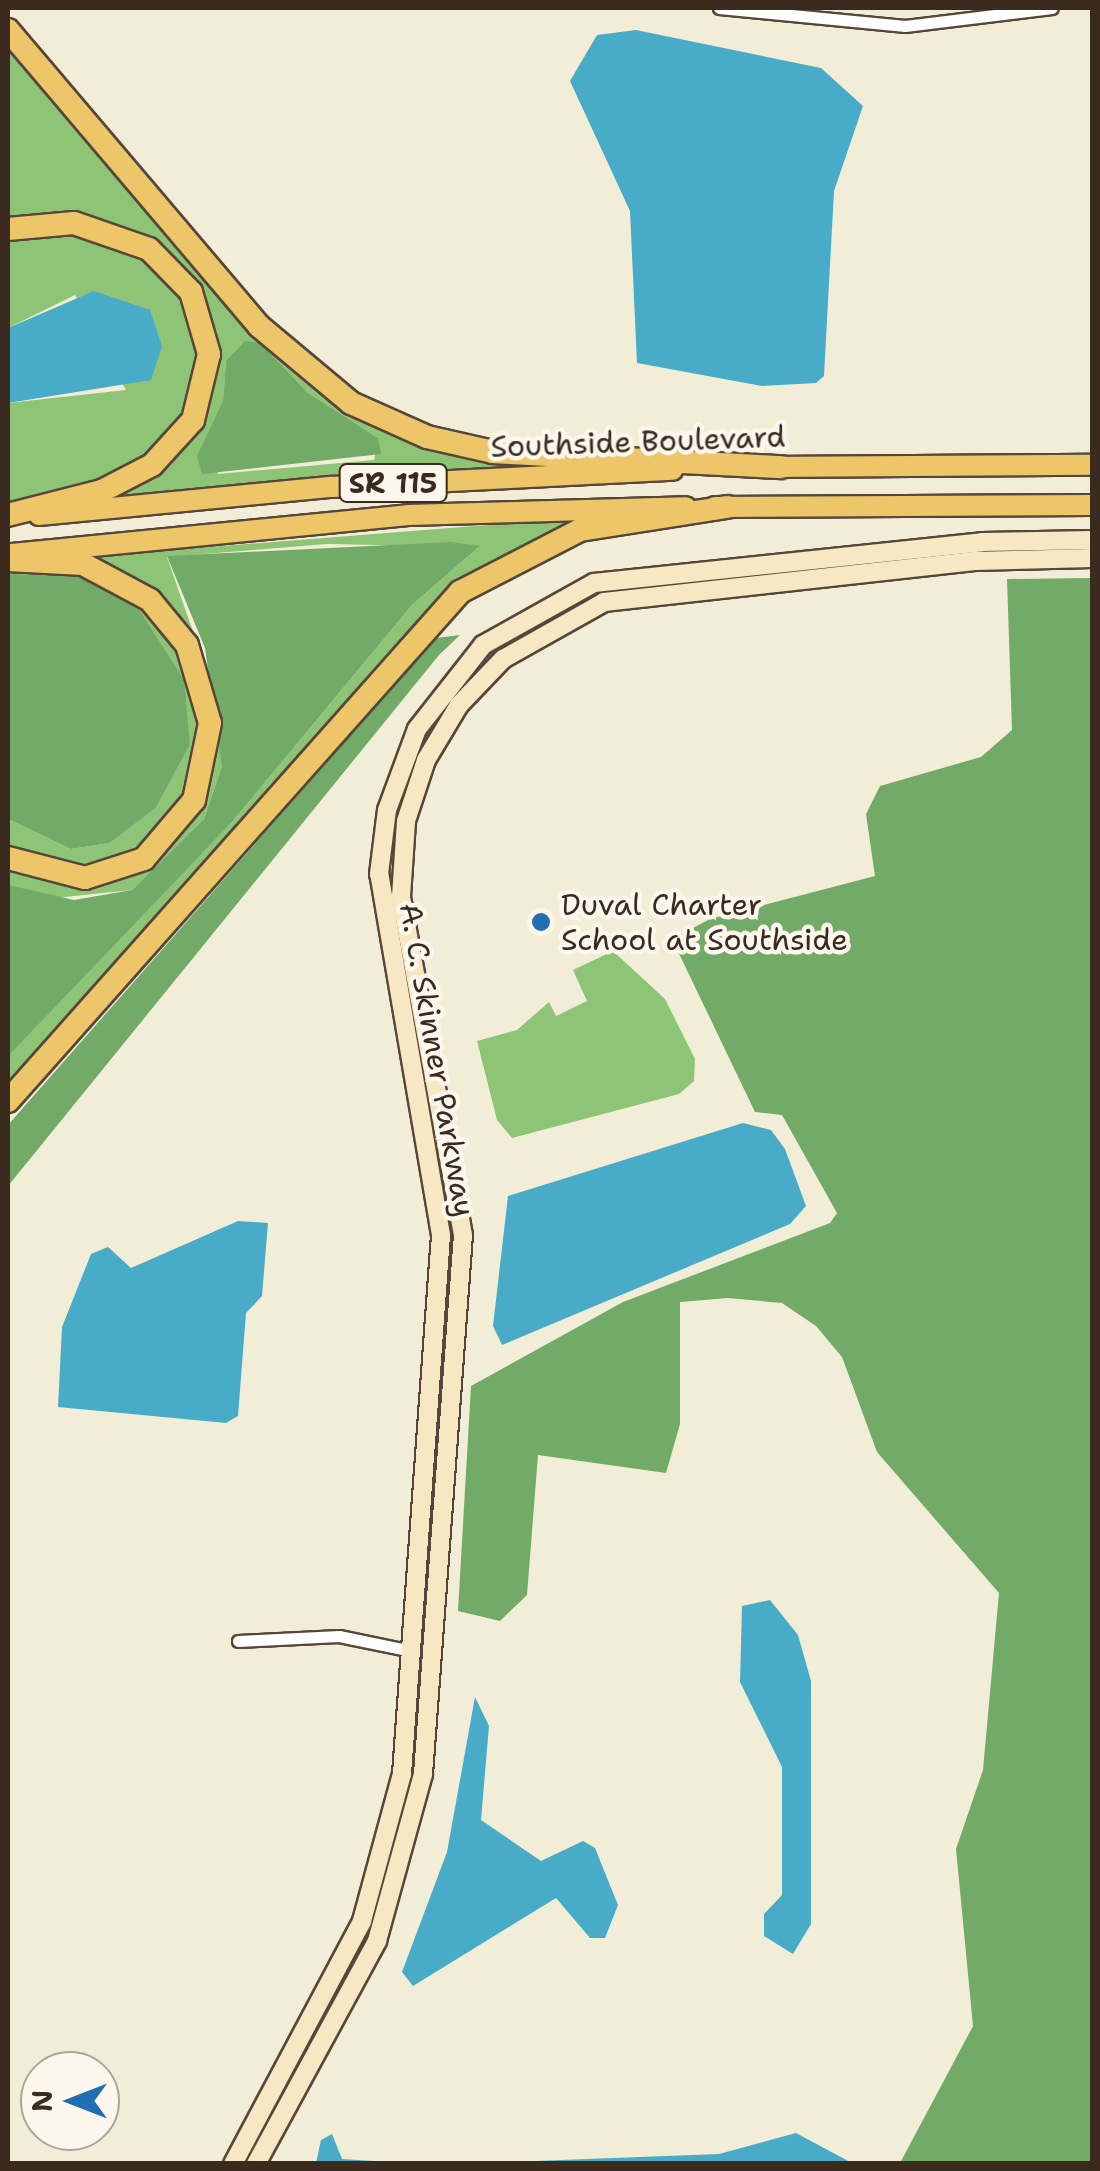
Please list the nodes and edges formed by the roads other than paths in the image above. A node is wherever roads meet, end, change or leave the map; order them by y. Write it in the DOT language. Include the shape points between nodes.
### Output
graph roads {
  1 [pos="719,8"];
  2 [pos="833,8"];
  3 [pos="1052,8"];
  4 [pos="812,14"];
  5 [pos="832,22"];
  6 [pos="8,30"];
  7 [pos="8,229"];
  8 [pos="1092,466"];
  9 [pos="781,467"];
  10 [pos="1092,505"];
  11 [pos="727,507"];
  12 [pos="8,517"];
  13 [pos="1092,540"];
  14 [pos="8,557"];
  15 [pos="1092,558"];
  16 [pos="560,596"];
  17 [pos="568,616"];
  18 [pos="8,858"];
  19 [pos="8,1101"];
  20 [pos="238,1641"];
  21 [pos="412,1651"];
  22 [pos="234,2164"];
  23 [pos="256,2164"];
  1 -- 4 [label="street"];
  2 -- 5 [label="street"];
  3 -- 5 [label="street" via="953,26"];
  4 -- 5 [label="street"];
  6 -- 9 [label="highway" via="267,334 351,403 426,437 493,452"];
  7 -- 12 [label="highway" via="74,223 148,249 191,292 209,354 200,407 152,466 102,491"];
  8 -- 9 [label="highway, Southside Boulevard / SR 115"];
  9 -- 12 [label="highway, Southside Boulevard / SR 115" via="390,483"];
  10 -- 11 [label="highway, SR 115"];
  11 -- 14 [label="highway, SR 115" via="422,514"];
  11 -- 19 [label="highway" via="580,530 460,592"];
  13 -- 16 [label="main road, A. C. Skinner Parkway" via="656,572"];
  14 -- 18 [label="highway" via="83,564 150,600 196,663 210,723 194,800 144,859 85,878"];
  15 -- 17 [label="main road, A. C. Skinner Parkway" via="667,590"];
  16 -- 17 [label="main road"];
  16 -- 21 [label="main road, A. C. Skinner Parkway" via="500,632 440,693 399,768 383,830 381,916 441,1235"];
  17 -- 23 [label="main road, A. C. Skinner Parkway" via="470,690 426,760 406,821 403,918 463,1235 423,1774 377,1941"];
  20 -- 21 [label="street" via="339,1636"];
  21 -- 22 [label="main road, A. C. Skinner Parkway" via="402,1774 378,1879"];
}
